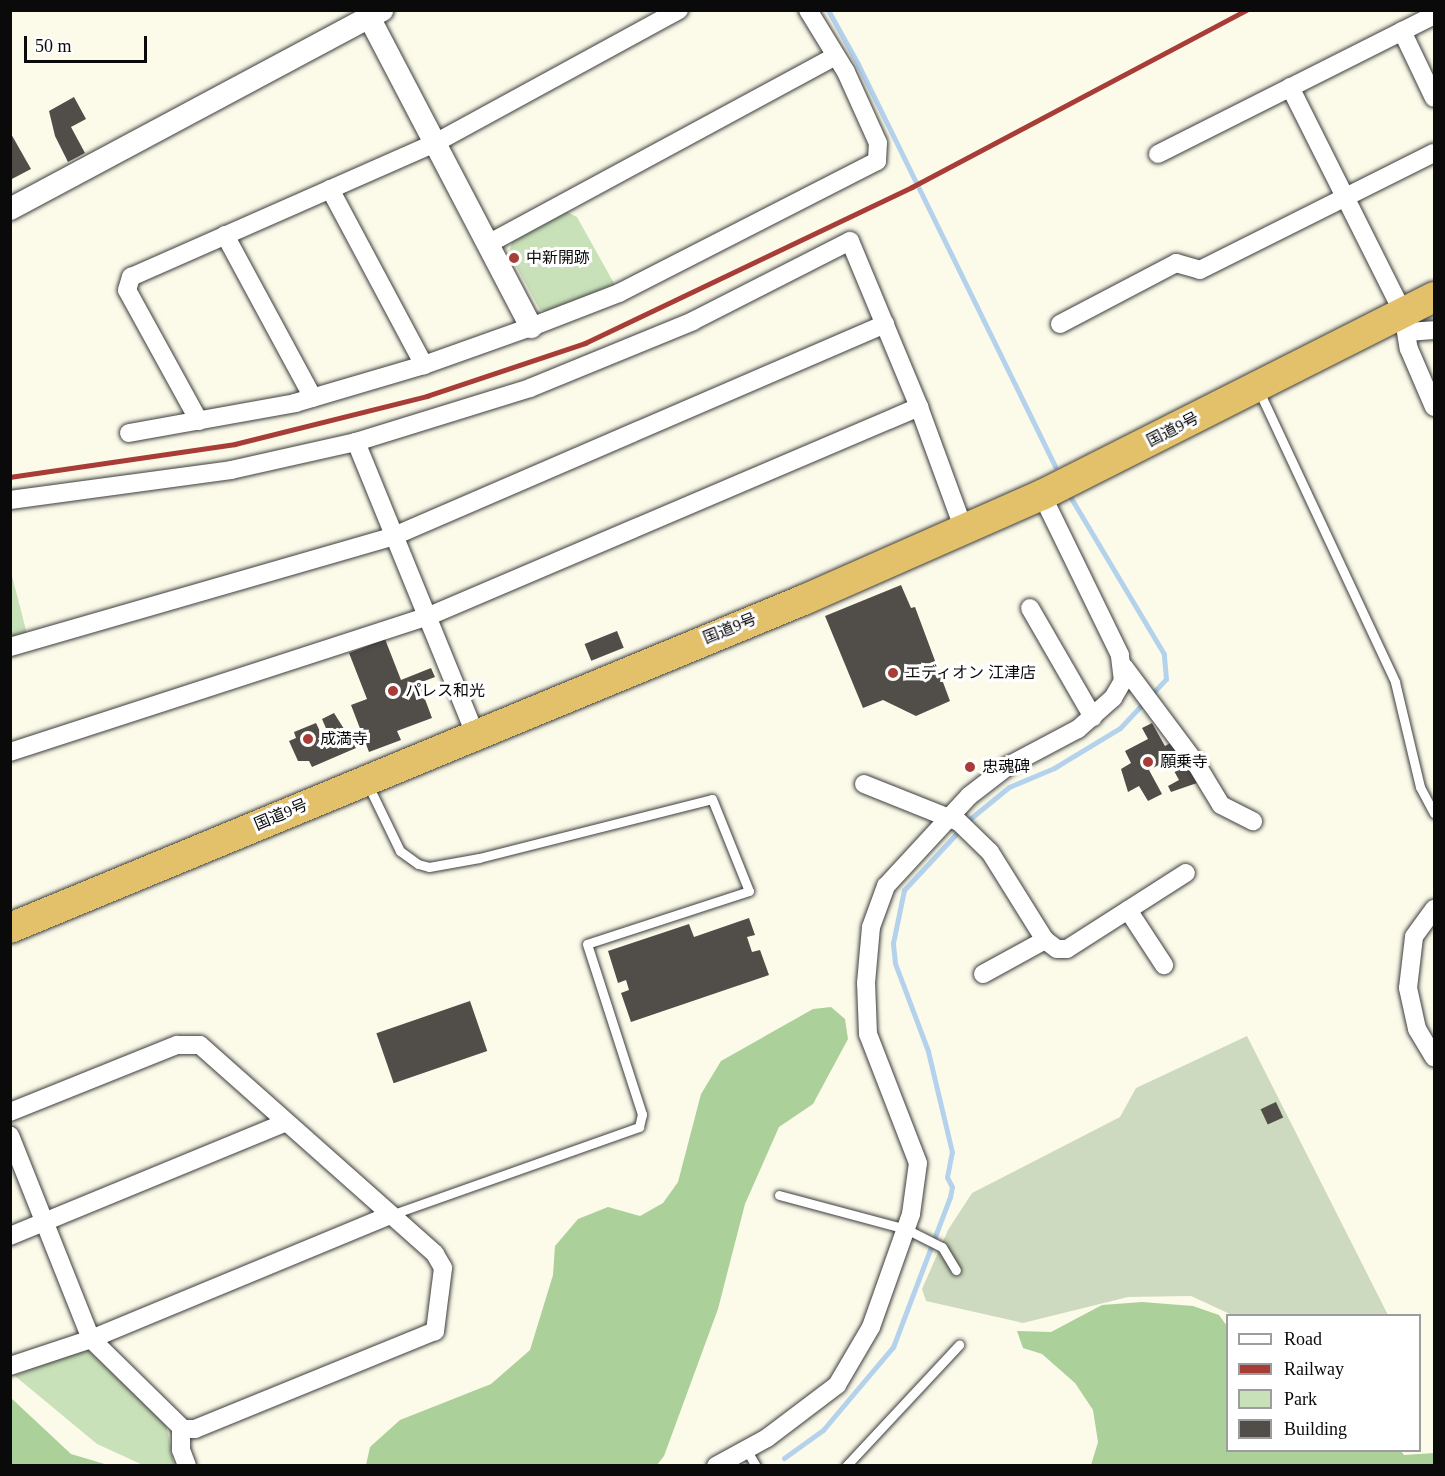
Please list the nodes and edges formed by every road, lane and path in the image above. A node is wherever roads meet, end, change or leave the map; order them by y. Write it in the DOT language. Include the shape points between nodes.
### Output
graph roads {
  1 [pos="679,10"];
  2 [pos="808,10"];
  3 [pos="375,14"];
  4 [pos="1434,15"];
  5 [pos="1402,31"];
  6 [pos="835,56"];
  7 [pos="1290,87"];
  8 [pos="1434,98"];
  9 [pos="435,143"];
  10 [pos="1434,153"];
  11 [pos="1158,154"];
  12 [pos="330,189"];
  13 [pos="1346,197"];
  14 [pos="10,209"];
  15 [pos="225,235"];
  16 [pos="488,244"];
  17 [pos="1434,297"];
  18 [pos="1405,322"];
  19 [pos="885,324"];
  20 [pos="1060,324"];
  21 [pos="531,327"];
  22 [pos="1434,330"];
  23 [pos="424,365"];
  24 [pos="1257,387"];
  25 [pos="313,398"];
  26 [pos="919,407"];
  27 [pos="1434,407"];
  28 [pos="199,421"];
  29 [pos="129,433"];
  30 [pos="356,442"];
  31 [pos="1042,495"];
  32 [pos="10,500"];
  33 [pos="963,527"];
  34 [pos="394,536"];
  35 [pos="1030,608"];
  36 [pos="429,616"];
  37 [pos="10,646"];
  38 [pos="1124,667"];
  39 [pos="1093,717"];
  40 [pos="475,733"];
  41 [pos="10,752"];
  42 [pos="366,780"];
  43 [pos="864,784"];
  44 [pos="1434,813"];
  45 [pos="1252,821"];
  46 [pos="959,822"];
  47 [pos="1186,873"];
  48 [pos="1434,909"];
  49 [pos="1128,910"];
  50 [pos="10,928"];
  51 [pos="1045,940"];
  52 [pos="1164,964"];
  53 [pos="983,974"];
  54 [pos="1434,1057"];
  55 [pos="10,1112"];
  56 [pos="284,1123"];
  57 [pos="10,1135"];
  58 [pos="779,1196"];
  59 [pos="390,1215"];
  60 [pos="46,1221"];
  61 [pos="912,1232"];
  62 [pos="10,1236"];
  63 [pos="956,1270"];
  64 [pos="91,1339"];
  65 [pos="959,1345"];
  66 [pos="10,1366"];
  67 [pos="181,1427"];
  68 [pos="746,1449"];
  69 [pos="187,1466"];
  70 [pos="716,1466"];
  71 [pos="756,1466"];
  72 [pos="846,1466"];
  1 -- 9 [label="street"];
  2 -- 6 [label="street"];
  3 -- 9 [label="street"];
  3 -- 14 [label="street"];
  4 -- 5 [label="street"];
  5 -- 7 [label="street"];
  5 -- 8 [label="street"];
  6 -- 16 [label="street"];
  6 -- 21 [label="street" via="878,143 877,161 619,293"];
  7 -- 11 [label="street"];
  7 -- 13 [label="street"];
  9 -- 12 [label="street"];
  9 -- 16 [label="street"];
  10 -- 13 [label="street"];
  12 -- 15 [label="street"];
  12 -- 23 [label="street"];
  13 -- 18 [label="street"];
  13 -- 20 [label="street" via="1200,270 1176,263"];
  15 -- 25 [label="street"];
  15 -- 28 [label="street" via="130,277 127,290"];
  16 -- 21 [label="street"];
  17 -- 18 [label="highway, 国道9号"];
  18 -- 22 [label="street"];
  18 -- 24 [label="highway, 国道9号"];
  18 -- 27 [label="street" via="1409,349"];
  19 -- 26 [label="street"];
  19 -- 30 [label="street" via="850,241 693,321 552,379"];
  19 -- 34 [label="street"];
  21 -- 23 [label="street"];
  23 -- 25 [label="street"];
  24 -- 31 [label="highway, 国道9号"];
  24 -- 44 [label="lane" via="1395,682 1420,787"];
  25 -- 28 [label="street"];
  26 -- 33 [label="street"];
  26 -- 36 [label="street"];
  28 -- 29 [label="street"];
  30 -- 32 [label="street" via="231,470"];
  30 -- 34 [label="street"];
  31 -- 33 [label="highway, 国道9号"];
  31 -- 38 [label="street"];
  33 -- 40 [label="highway, 国道9号" via="806,599"];
  34 -- 36 [label="street"];
  34 -- 37 [label="street"];
  35 -- 39 [label="street"];
  36 -- 40 [label="street"];
  36 -- 41 [label="street"];
  38 -- 39 [label="street" via="1121,686"];
  38 -- 45 [label="street" via="1221,805"];
  39 -- 46 [label="street" via="1071,734 1008,766 969,796"];
  40 -- 42 [label="highway, 国道9号"];
  42 -- 50 [label="highway, 国道9号"];
  42 -- 59 [label="lane" via="400,851 429,867 712,799 749,891 586,944 642,1114 639,1127"];
  43 -- 46 [label="street"];
  46 -- 51 [label="street" via="990,852"];
  46 -- 61 [label="street" via="886,886 871,927 866,983 868,1034 918,1163"];
  47 -- 49 [label="street"];
  48 -- 54 [label="street" via="1414,937 1408,988 1417,1029"];
  49 -- 51 [label="street" via="1067,949 1057,950"];
  49 -- 52 [label="street"];
  51 -- 53 [label="street"];
  55 -- 56 [label="street" via="177,1045 200,1045"];
  56 -- 59 [label="street"];
  56 -- 60 [label="street"];
  57 -- 60 [label="street"];
  58 -- 61 [label="lane"];
  59 -- 64 [label="street"];
  59 -- 67 [label="street" via="435,1254 443,1268 435,1331 195,1429"];
  60 -- 62 [label="street"];
  60 -- 64 [label="street"];
  61 -- 63 [label="lane" via="942,1247"];
  61 -- 68 [label="street" via="871,1327 837,1385 810,1409"];
  64 -- 66 [label="street"];
  64 -- 67 [label="street"];
  65 -- 72 [label="lane"];
  67 -- 69 [label="street" via="181,1450"];
  68 -- 70 [label="street"];
  68 -- 71 [label="lane"];
}
